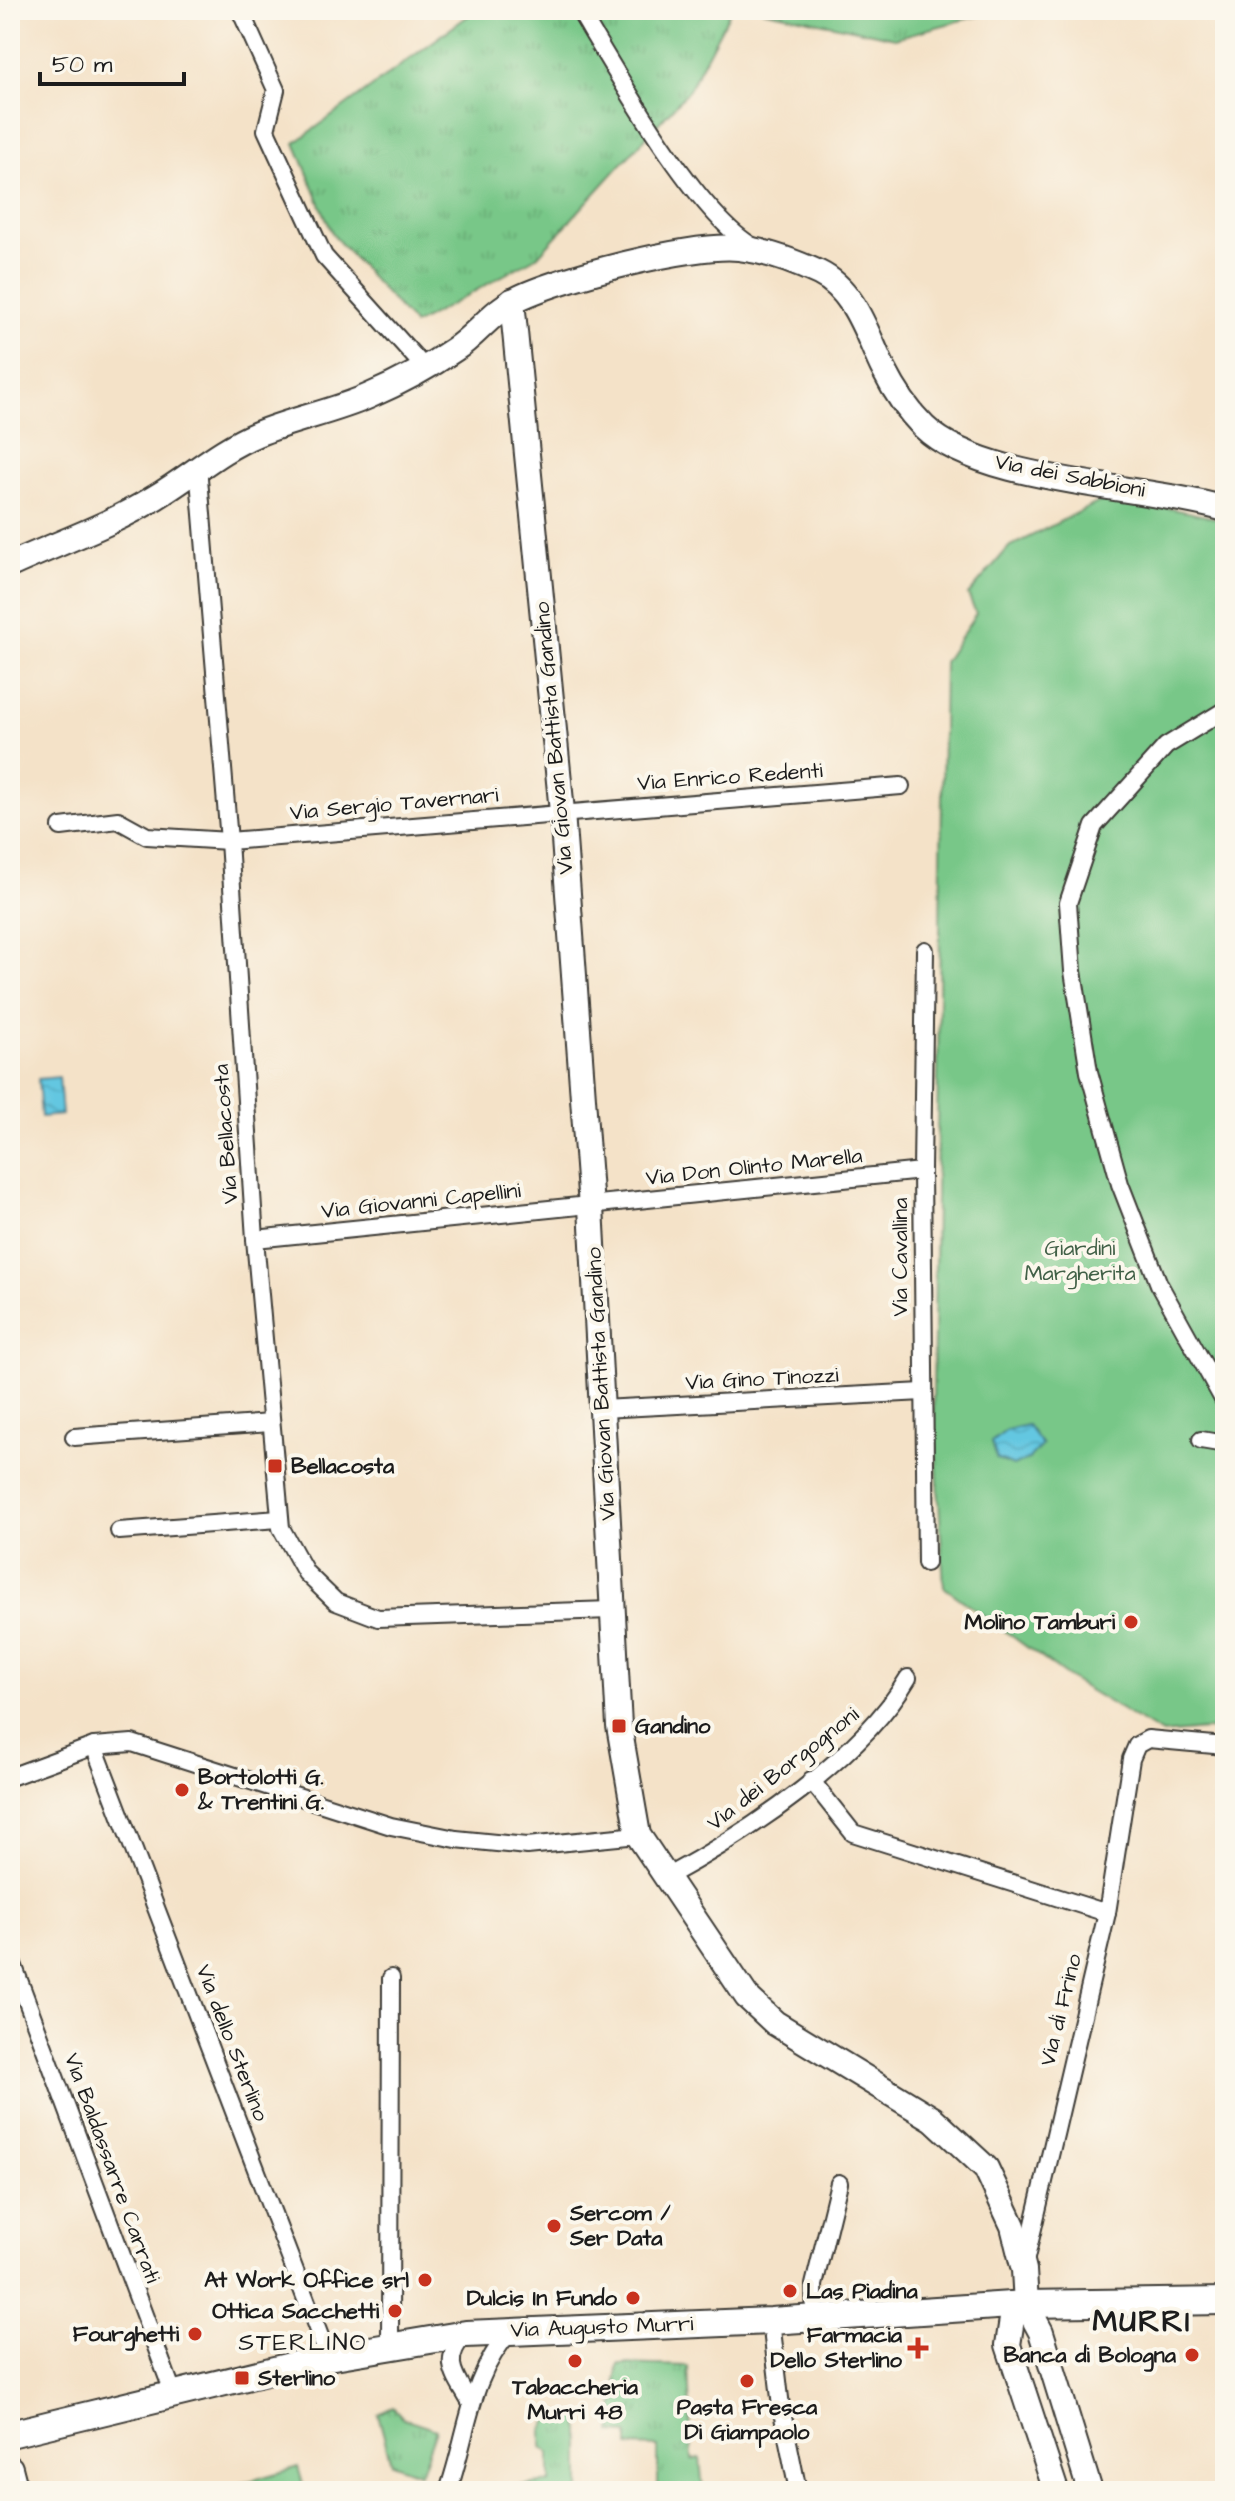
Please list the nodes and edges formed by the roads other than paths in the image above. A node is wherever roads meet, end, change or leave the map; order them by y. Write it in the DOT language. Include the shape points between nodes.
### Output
graph roads {
  1 [pos="240,10"];
  2 [pos="579,10"];
  3 [pos="770,254"];
  4 [pos="512,301"];
  5 [pos="424,367"];
  6 [pos="198,466"];
  7 [pos="1225,509"];
  8 [pos="10,565"];
  9 [pos="1225,710"];
  10 [pos="901,786"];
  11 [pos="562,812"];
  12 [pos="61,827"];
  13 [pos="229,841"];
  14 [pos="925,950"];
  15 [pos="922,1171"];
  16 [pos="591,1207"];
  17 [pos="255,1239"];
  18 [pos="923,1392"];
  19 [pos="1225,1403"];
  20 [pos="602,1409"];
  21 [pos="271,1423"];
  22 [pos="74,1437"];
  23 [pos="1201,1440"];
  24 [pos="1225,1444"];
  25 [pos="279,1519"];
  26 [pos="119,1531"];
  27 [pos="926,1563"];
  28 [pos="611,1610"];
  29 [pos="908,1678"];
  30 [pos="94,1746"];
  31 [pos="1225,1746"];
  32 [pos="10,1777"];
  33 [pos="811,1780"];
  34 [pos="638,1835"];
  35 [pos="668,1876"];
  36 [pos="1107,1913"];
  37 [pos="10,1956"];
  38 [pos="391,1978"];
  39 [pos="839,2183"];
  40 [pos="1024,2270"];
  41 [pos="1225,2301"];
  42 [pos="1026,2304"];
  43 [pos="815,2319"];
  44 [pos="771,2321"];
  45 [pos="512,2330"];
  46 [pos="466,2334"];
  47 [pos="390,2345"];
  48 [pos="328,2357"];
  49 [pos="1056,2387"];
  50 [pos="174,2395"];
  51 [pos="1026,2399"];
  52 [pos="471,2404"];
  53 [pos="10,2434"];
  54 [pos="10,2468"];
  55 [pos="450,2488"];
  56 [pos="16,2491"];
  57 [pos="798,2491"];
  58 [pos="1056,2491"];
  59 [pos="1090,2491"];
  1 -- 5 [label="street" via="276,90 266,130 324,256"];
  2 -- 3 [label="street" via="674,160 740,239"];
  3 -- 4 [label="street, Via dei Sabbioni" via="737,248 700,250 579,277"];
  3 -- 7 [label="street, Via dei Sabbioni" via="824,276 839,289 871,332 894,387 925,428 948,444 1015,469 1186,497"];
  4 -- 5 [label="street" via="455,349"];
  4 -- 11 [label="street, Via Giovan Battista Gandino"];
  5 -- 6 [label="street" via="369,396 259,433"];
  6 -- 8 [label="street" via="156,498"];
  6 -- 13 [label="street, Via Bellacosta"];
  9 -- 19 [label="street" via="1166,746 1094,826 1068,903 1089,1072 1120,1184 1159,1284"];
  10 -- 11 [label="street, Via Enrico Redenti"];
  11 -- 13 [label="street, Via Sergio Tavernari"];
  11 -- 16 [label="street, Via Giovan Battista Gandino"];
  12 -- 13 [label="street" via="118,820 147,836"];
  13 -- 17 [label="street, Via Bellacosta"];
  14 -- 15 [label="street, Via Cavallina"];
  15 -- 16 [label="street, Via Don Olinto Marella"];
  15 -- 18 [label="street, Via Cavallina"];
  16 -- 17 [label="street, Via Giovanni Capellini"];
  16 -- 20 [label="street, Via Giovan Battista Gandino"];
  17 -- 21 [label="street, Via Bellacosta"];
  18 -- 20 [label="street, Via Gino Tinozzi"];
  18 -- 27 [label="street, Via Cavallina"];
  20 -- 28 [label="street, Via Giovan Battista Gandino"];
  21 -- 22 [label="street"];
  21 -- 25 [label="street, Via Bellacosta"];
  23 -- 24 [label="street"];
  25 -- 26 [label="street"];
  25 -- 28 [label="street, Via Bellacosta" via="306,1573 336,1602 378,1618"];
  28 -- 34 [label="street, Via Giovan Battista Gandino" via="619,1726"];
  29 -- 33 [label="street, Via dei Borgognoni" via="890,1709 859,1743"];
  30 -- 32 [label="street"];
  30 -- 34 [label="street" via="132,1743 391,1826 456,1839 527,1846"];
  30 -- 48 [label="street, Via dello Sterlino"];
  31 -- 36 [label="street, Via di Frino" via="1148,1739 1137,1745"];
  33 -- 35 [label="street, Via dei Borgognoni" via="720,1848"];
  33 -- 36 [label="street" via="853,1833"];
  34 -- 35 [label="street, Via Giovan Battista Gandino"];
  35 -- 40 [label="street, Via Giovan Battista Gandino" via="747,1997 775,2023 933,2119 986,2168 1013,2226"];
  36 -- 40 [label="street, Via di Frino"];
  37 -- 50 [label="street, Via Baldassarre Carrati"];
  38 -- 47 [label="street"];
  39 -- 43 [label="street" via="814,2285"];
  40 -- 42 [label="street, Via Giovan Battista Gandino"];
  41 -- 42 [label="main road, Via Augusto Murri"];
  42 -- 43 [label="main road, Via Augusto Murri"];
  42 -- 49 [label="street" via="1041,2332"];
  42 -- 51 [label="street" via="1012,2319 1008,2345"];
  43 -- 44 [label="main road, Via Augusto Murri"];
  44 -- 45 [label="main road, Via Augusto Murri"];
  44 -- 57 [label="street"];
  45 -- 46 [label="main road, Via Augusto Murri"];
  45 -- 52 [label="street" via="483,2370"];
  46 -- 47 [label="main road, Via Augusto Murri"];
  46 -- 52 [label="street" via="452,2350 451,2361"];
  47 -- 48 [label="main road, Via Augusto Murri"];
  48 -- 50 [label="main road, Via Augusto Murri"];
  49 -- 51 [label="street"];
  49 -- 59 [label="street"];
  50 -- 53 [label="main road, Via Augusto Murri"];
  51 -- 58 [label="street"];
  52 -- 55 [label="street"];
  54 -- 56 [label="street"];
}
